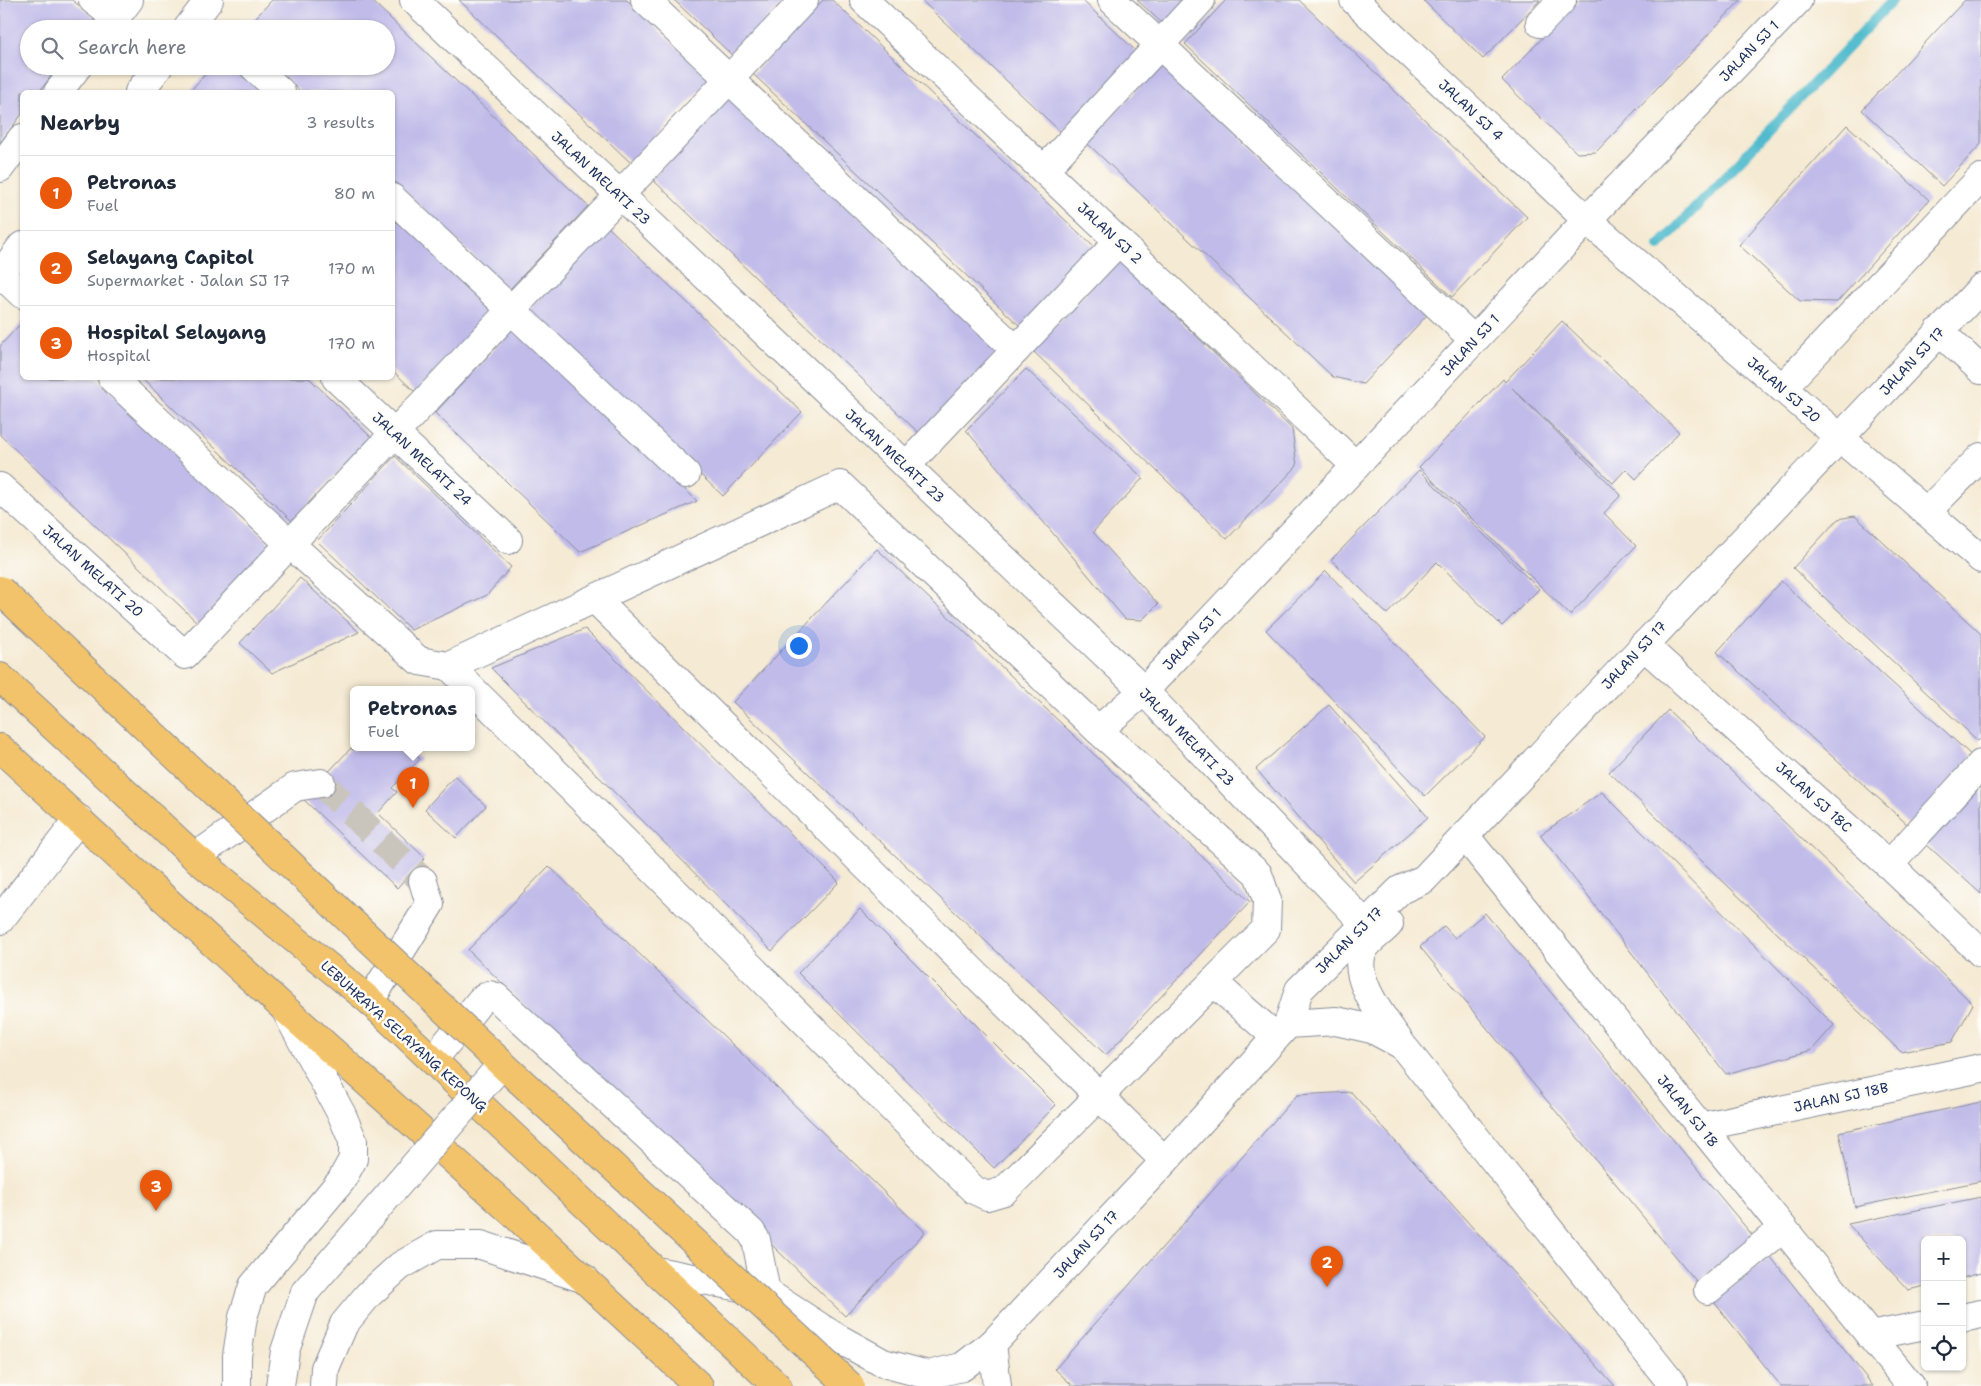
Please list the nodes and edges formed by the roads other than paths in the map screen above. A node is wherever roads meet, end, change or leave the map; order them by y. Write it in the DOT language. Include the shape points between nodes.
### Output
graph roads {
  1 [pos="93,0"];
  2 [pos="414,0"];
  3 [pos="645,0"];
  4 [pos="804,0"];
  5 [pos="864,0"];
  6 [pos="1112,0"];
  7 [pos="1201,0"];
  8 [pos="1354,0"];
  9 [pos="1562,0"];
  10 [pos="1798,0"];
  11 [pos="117,15"];
  12 [pos="1540,23"];
  13 [pos="1160,44"];
  14 [pos="71,75"];
  15 [pos="152,75"];
  16 [pos="263,75"];
  17 [pos="730,79"];
  18 [pos="60,90"];
  19 [pos="141,90"];
  20 [pos="279,90"];
  21 [pos="20,141"];
  22 [pos="0,168"];
  23 [pos="1044,170"];
  24 [pos="1981,178"];
  25 [pos="620,195"];
  26 [pos="395,201"];
  27 [pos="1587,220"];
  28 [pos="1119,241"];
  29 [pos="20,249"];
  30 [pos="1,275"];
  31 [pos="1981,288"];
  32 [pos="20,292"];
  33 [pos="511,309"];
  34 [pos="1940,331"];
  35 [pos="1474,340"];
  36 [pos="1016,350"];
  37 [pos="1981,370"];
  38 [pos="114,380"];
  39 [pos="338,380"];
  40 [pos="1782,388"];
  41 [pos="395,433"];
  42 [pos="1839,437"];
  43 [pos="1981,457"];
  44 [pos="906,466"];
  45 [pos="1356,466"];
  46 [pos="686,474"];
  47 [pos="0,487"];
  48 [pos="1926,512"];
  49 [pos="508,540"];
  50 [pos="290,544"];
  51 [pos="1981,559"];
  52 [pos="0,590"];
  53 [pos="595,599"];
  54 [pos="1643,645"];
  55 [pos="449,666"];
  56 [pos="0,677"];
  57 [pos="469,686"];
  58 [pos="1144,691"];
  59 [pos="475,692"];
  60 [pos="1098,730"];
  61 [pos="0,748"];
  62 [pos="1981,764"];
  63 [pos="321,783"];
  64 [pos="79,819"];
  65 [pos="1464,836"];
  66 [pos="195,856"];
  67 [pos="1889,865"];
  68 [pos="1424,879"];
  69 [pos="423,881"];
  70 [pos="0,920"];
  71 [pos="1365,924"];
  72 [pos="1981,953"];
  73 [pos="1213,982"];
  74 [pos="370,1001"];
  75 [pos="285,1010"];
  76 [pos="1282,1030"];
  77 [pos="1402,1045"];
  78 [pos="433,1060"];
  79 [pos="502,1064"];
  80 [pos="1981,1068"];
  81 [pos="1098,1096"];
  82 [pos="1700,1126"];
  83 [pos="1165,1161"];
  84 [pos="1783,1228"];
  85 [pos="656,1271"];
  86 [pos="585,1279"];
  87 [pos="1708,1290"];
  88 [pos="766,1292"];
  89 [pos="1981,1314"];
  90 [pos="1966,1317"];
  91 [pos="1921,1326"];
  92 [pos="1870,1336"];
  93 [pos="992,1344"];
  94 [pos="236,1386"];
  95 [pos="280,1386"];
  96 [pos="324,1386"];
  97 [pos="699,1386"];
  98 [pos="777,1386"];
  99 [pos="850,1386"];
  100 [pos="997,1386"];
  101 [pos="1674,1386"];
  102 [pos="1911,1386"];
  1 -- 11 [label="street"];
  2 -- 25 [label="street, JALAN MELATI 23"];
  3 -- 17 [label="street"];
  4 -- 17 [label="street"];
  5 -- 23 [label="street, JALAN SJ 2"];
  6 -- 13 [label="street"];
  7 -- 13 [label="street"];
  8 -- 27 [label="street, JALAN SJ 4"];
  9 -- 12 [label="street"];
  10 -- 27 [label="street, JALAN SJ 1"];
  13 -- 23 [label="street"];
  13 -- 35 [label="street"];
  14 -- 18 [label="street"];
  15 -- 19 [label="street"];
  16 -- 20 [label="street"];
  17 -- 25 [label="street"];
  17 -- 36 [label="street"];
  21 -- 22 [label="street"];
  23 -- 28 [label="street, JALAN SJ 2"];
  24 -- 40 [label="street"];
  25 -- 33 [label="street"];
  25 -- 44 [label="street, JALAN MELATI 23"];
  26 -- 33 [label="street"];
  27 -- 35 [label="street, JALAN SJ 1"];
  27 -- 40 [label="street, JALAN SJ 20"];
  28 -- 36 [label="street"];
  28 -- 45 [label="street, JALAN SJ 2"];
  29 -- 30 [label="street"];
  30 -- 32 [label="street"];
  31 -- 34 [label="street, JALAN SJ 17"];
  33 -- 41 [label="street"];
  33 -- 46 [label="street"];
  34 -- 37 [label="street"];
  34 -- 42 [label="street, JALAN SJ 17"];
  35 -- 45 [label="street, JALAN SJ 1"];
  36 -- 44 [label="street"];
  38 -- 50 [label="street"];
  39 -- 41 [label="street, JALAN MELATI 24"];
  40 -- 42 [label="street, JALAN SJ 20"];
  41 -- 49 [label="street, JALAN MELATI 24"];
  41 -- 50 [label="street"];
  42 -- 48 [label="street, JALAN SJ 20"];
  42 -- 54 [label="street, JALAN SJ 17"];
  43 -- 48 [label="street"];
  44 -- 58 [label="street, JALAN MELATI 23"];
  45 -- 58 [label="street, JALAN SJ 1"];
  47 -- 50 [label="street, JALAN MELATI 20" via="185,655"];
  48 -- 51 [label="street, JALAN SJ 20"];
  50 -- 55 [label="street" via="419,661"];
  52 -- 79 [label="main road, bridge"];
  53 -- 55 [label="street"];
  53 -- 60 [label="street" via="840,486"];
  53 -- 81 [label="street"];
  54 -- 65 [label="street, JALAN SJ 17"];
  54 -- 67 [label="street, JALAN SJ 18C"];
  55 -- 57 [label="street"];
  56 -- 66 [label="main road, LEBUHRAYA SELAYANG KEPONG"];
  58 -- 60 [label="street, JALAN SJ 1"];
  58 -- 71 [label="street, JALAN MELATI 23"];
  59 -- 81 [label="street" via="974,1190 988,1196 1004,1190"];
  60 -- 73 [label="street" via="1258,874 1267,900 1266,929"];
  61 -- 64 [label="main road"];
  62 -- 67 [label="street"];
  63 -- 66 [label="street" via="295,787"];
  64 -- 70 [label="street"];
  64 -- 75 [label="main road"];
  65 -- 68 [label="street, JALAN SJ 17"];
  65 -- 82 [label="street, JALAN SJ 18"];
  66 -- 74 [label="main road, LEBUHRAYA SELAYANG KEPONG"];
  67 -- 72 [label="street, JALAN SJ 18C"];
  68 -- 71 [label="street, JALAN SJ 17" via="1400,890"];
  68 -- 77 [label="street" via="1419,895 1364,949 1360,973 1374,1005"];
  69 -- 74 [label="street" via="430,904"];
  71 -- 76 [label="street, JALAN SJ 17" via="1299,990"];
  73 -- 76 [label="street"];
  73 -- 81 [label="street"];
  74 -- 78 [label="main road, LEBUHRAYA SELAYANG KEPONG"];
  75 -- 86 [label="main road"];
  75 -- 94 [label="street" via="342,1115 353,1141 353,1159 341,1181 253,1286 243,1317"];
  76 -- 77 [label="street" via="1336,1021 1372,1029"];
  76 -- 83 [label="street, JALAN SJ 17"];
  77 -- 101 [label="street"];
  78 -- 85 [label="main road, LEBUHRAYA SELAYANG KEPONG"];
  78 -- 88 [label="street" via="481,1000 489,995 496,997 751,1232 756,1240"];
  79 -- 95 [label="street, bridge" via="305,1292 285,1351"];
  79 -- 99 [label="main road, bridge"];
  80 -- 82 [label="street, JALAN SJ 18B"];
  81 -- 83 [label="street"];
  82 -- 84 [label="street, JALAN SJ 18"];
  83 -- 93 [label="street, JALAN SJ 17"];
  84 -- 87 [label="street"];
  84 -- 92 [label="street, JALAN SJ 18"];
  85 -- 88 [label="street, JALAN SJ 17"];
  85 -- 98 [label="main road, LEBUHRAYA SELAYANG KEPONG"];
  86 -- 96 [label="street" via="481,1245 437,1245 400,1266 368,1295 344,1324 325,1368"];
  86 -- 97 [label="main road"];
  88 -- 93 [label="street, JALAN SJ 17" via="883,1363 928,1375 962,1367"];
  89 -- 90 [label="street"];
  91 -- 92 [label="street"];
  92 -- 102 [label="street, JALAN SJ 18"];
  93 -- 100 [label="street"];
}
